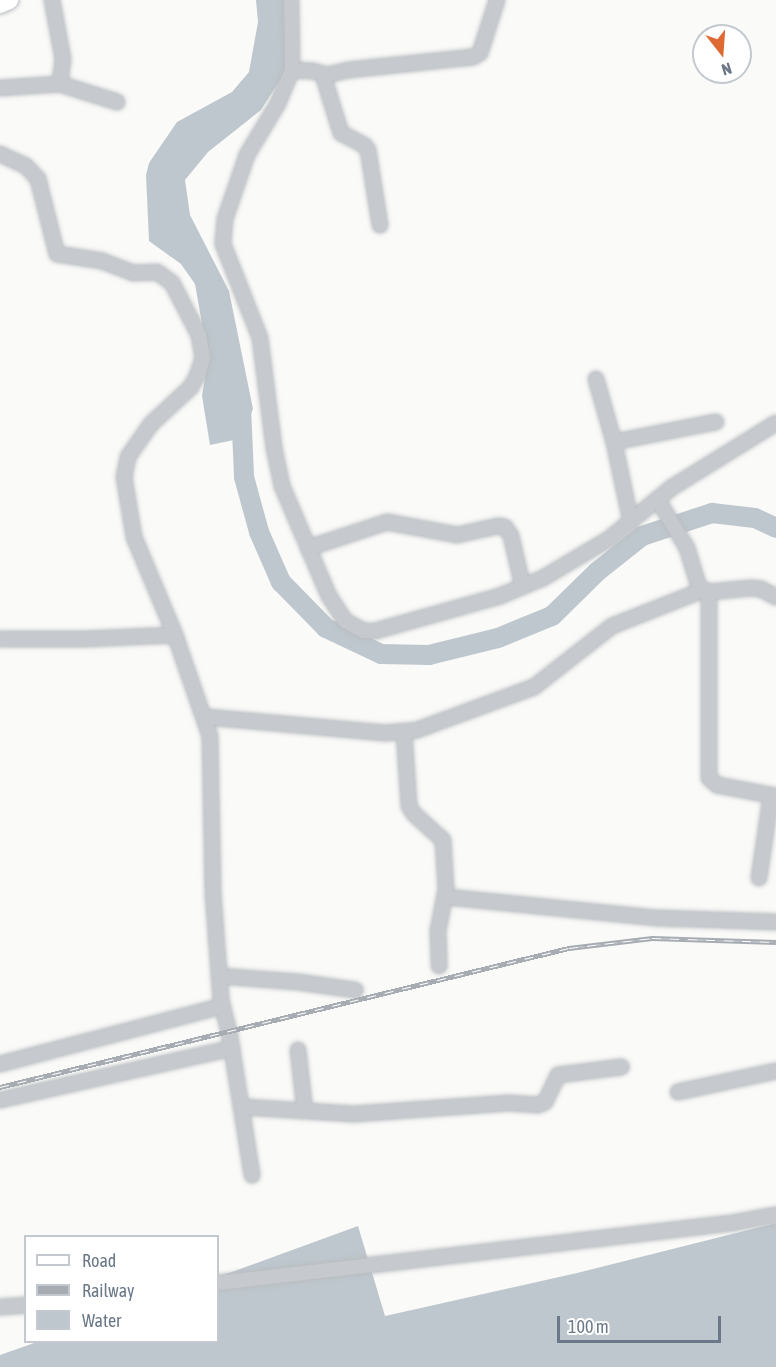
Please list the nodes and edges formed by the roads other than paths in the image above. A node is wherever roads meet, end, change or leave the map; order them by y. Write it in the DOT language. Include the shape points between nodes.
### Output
graph roads {
  1 [pos="9,0"];
  2 [pos="52,0"];
  3 [pos="291,0"];
  4 [pos="497,0"];
  5 [pos="0,4"];
  6 [pos="292,70"];
  7 [pos="323,75"];
  8 [pos="60,84"];
  9 [pos="0,88"];
  10 [pos="117,102"];
  11 [pos="0,154"];
  12 [pos="380,225"];
  13 [pos="596,379"];
  14 [pos="717,422"];
  15 [pos="776,423"];
  16 [pos="614,442"];
  17 [pos="658,500"];
  18 [pos="631,522"];
  19 [pos="308,548"];
  20 [pos="523,586"];
  21 [pos="706,591"];
  22 [pos="776,597"];
  23 [pos="175,635"];
  24 [pos="0,639"];
  25 [pos="206,717"];
  26 [pos="404,732"];
  27 [pos="773,796"];
  28 [pos="759,878"];
  29 [pos="446,897"];
  30 [pos="776,922"];
  31 [pos="439,966"];
  32 [pos="219,976"];
  33 [pos="355,990"];
  34 [pos="222,1006"];
  35 [pos="232,1048"];
  36 [pos="298,1050"];
  37 [pos="0,1064"];
  38 [pos="621,1067"];
  39 [pos="776,1071"];
  40 [pos="678,1092"];
  41 [pos="0,1100"];
  42 [pos="243,1107"];
  43 [pos="305,1111"];
  44 [pos="252,1175"];
  45 [pos="776,1215"];
  46 [pos="219,1283"];
  47 [pos="24,1305"];
  48 [pos="0,1307"];
  1 -- 5 [label="main road"];
  2 -- 8 [label="street" via="63,59"];
  3 -- 6 [label="street"];
  4 -- 7 [label="street" via="480,53 473,57"];
  6 -- 7 [label="street"];
  6 -- 19 [label="street" via="277,105 247,155 225,219 223,244 260,338 282,486"];
  7 -- 12 [label="street" via="341,133 368,150"];
  8 -- 9 [label="street"];
  8 -- 10 [label="street"];
  11 -- 23 [label="street" via="26,166 38,179 57,254 102,261 133,273 157,272 172,283 199,335 203,358 194,382 151,424 124,466 134,537"];
  13 -- 16 [label="street"];
  14 -- 16 [label="street"];
  15 -- 17 [label="street"];
  16 -- 18 [label="street"];
  17 -- 18 [label="street"];
  17 -- 21 [label="street" via="687,548 699,587"];
  18 -- 20 [label="street" via="560,570"];
  19 -- 20 [label="street" via="387,522 457,535 505,527 511,536"];
  19 -- 20 [label="street" via="339,613 353,627 364,631 500,596"];
  21 -- 22 [label="street" via="751,588"];
  21 -- 26 [label="street" via="612,626 534,687"];
  21 -- 27 [label="street" via="709,778 717,785"];
  23 -- 24 [label="street"];
  23 -- 25 [label="street"];
  25 -- 26 [label="street" via="318,729"];
  25 -- 32 [label="street" via="210,736"];
  26 -- 29 [label="street" via="409,806 443,840"];
  27 -- 28 [label="street"];
  29 -- 30 [label="street" via="658,918"];
  29 -- 31 [label="street" via="438,931"];
  32 -- 33 [label="street"];
  32 -- 34 [label="street"];
  34 -- 35 [label="street"];
  34 -- 37 [label="street"];
  35 -- 41 [label="street"];
  35 -- 42 [label="street"];
  36 -- 43 [label="street"];
  38 -- 43 [label="street" via="558,1076 545,1102 538,1105 509,1103 354,1114"];
  39 -- 40 [label="street"];
  42 -- 43 [label="street"];
  42 -- 44 [label="street"];
  45 -- 46 [label="street"];
  47 -- 48 [label="street"];
}
